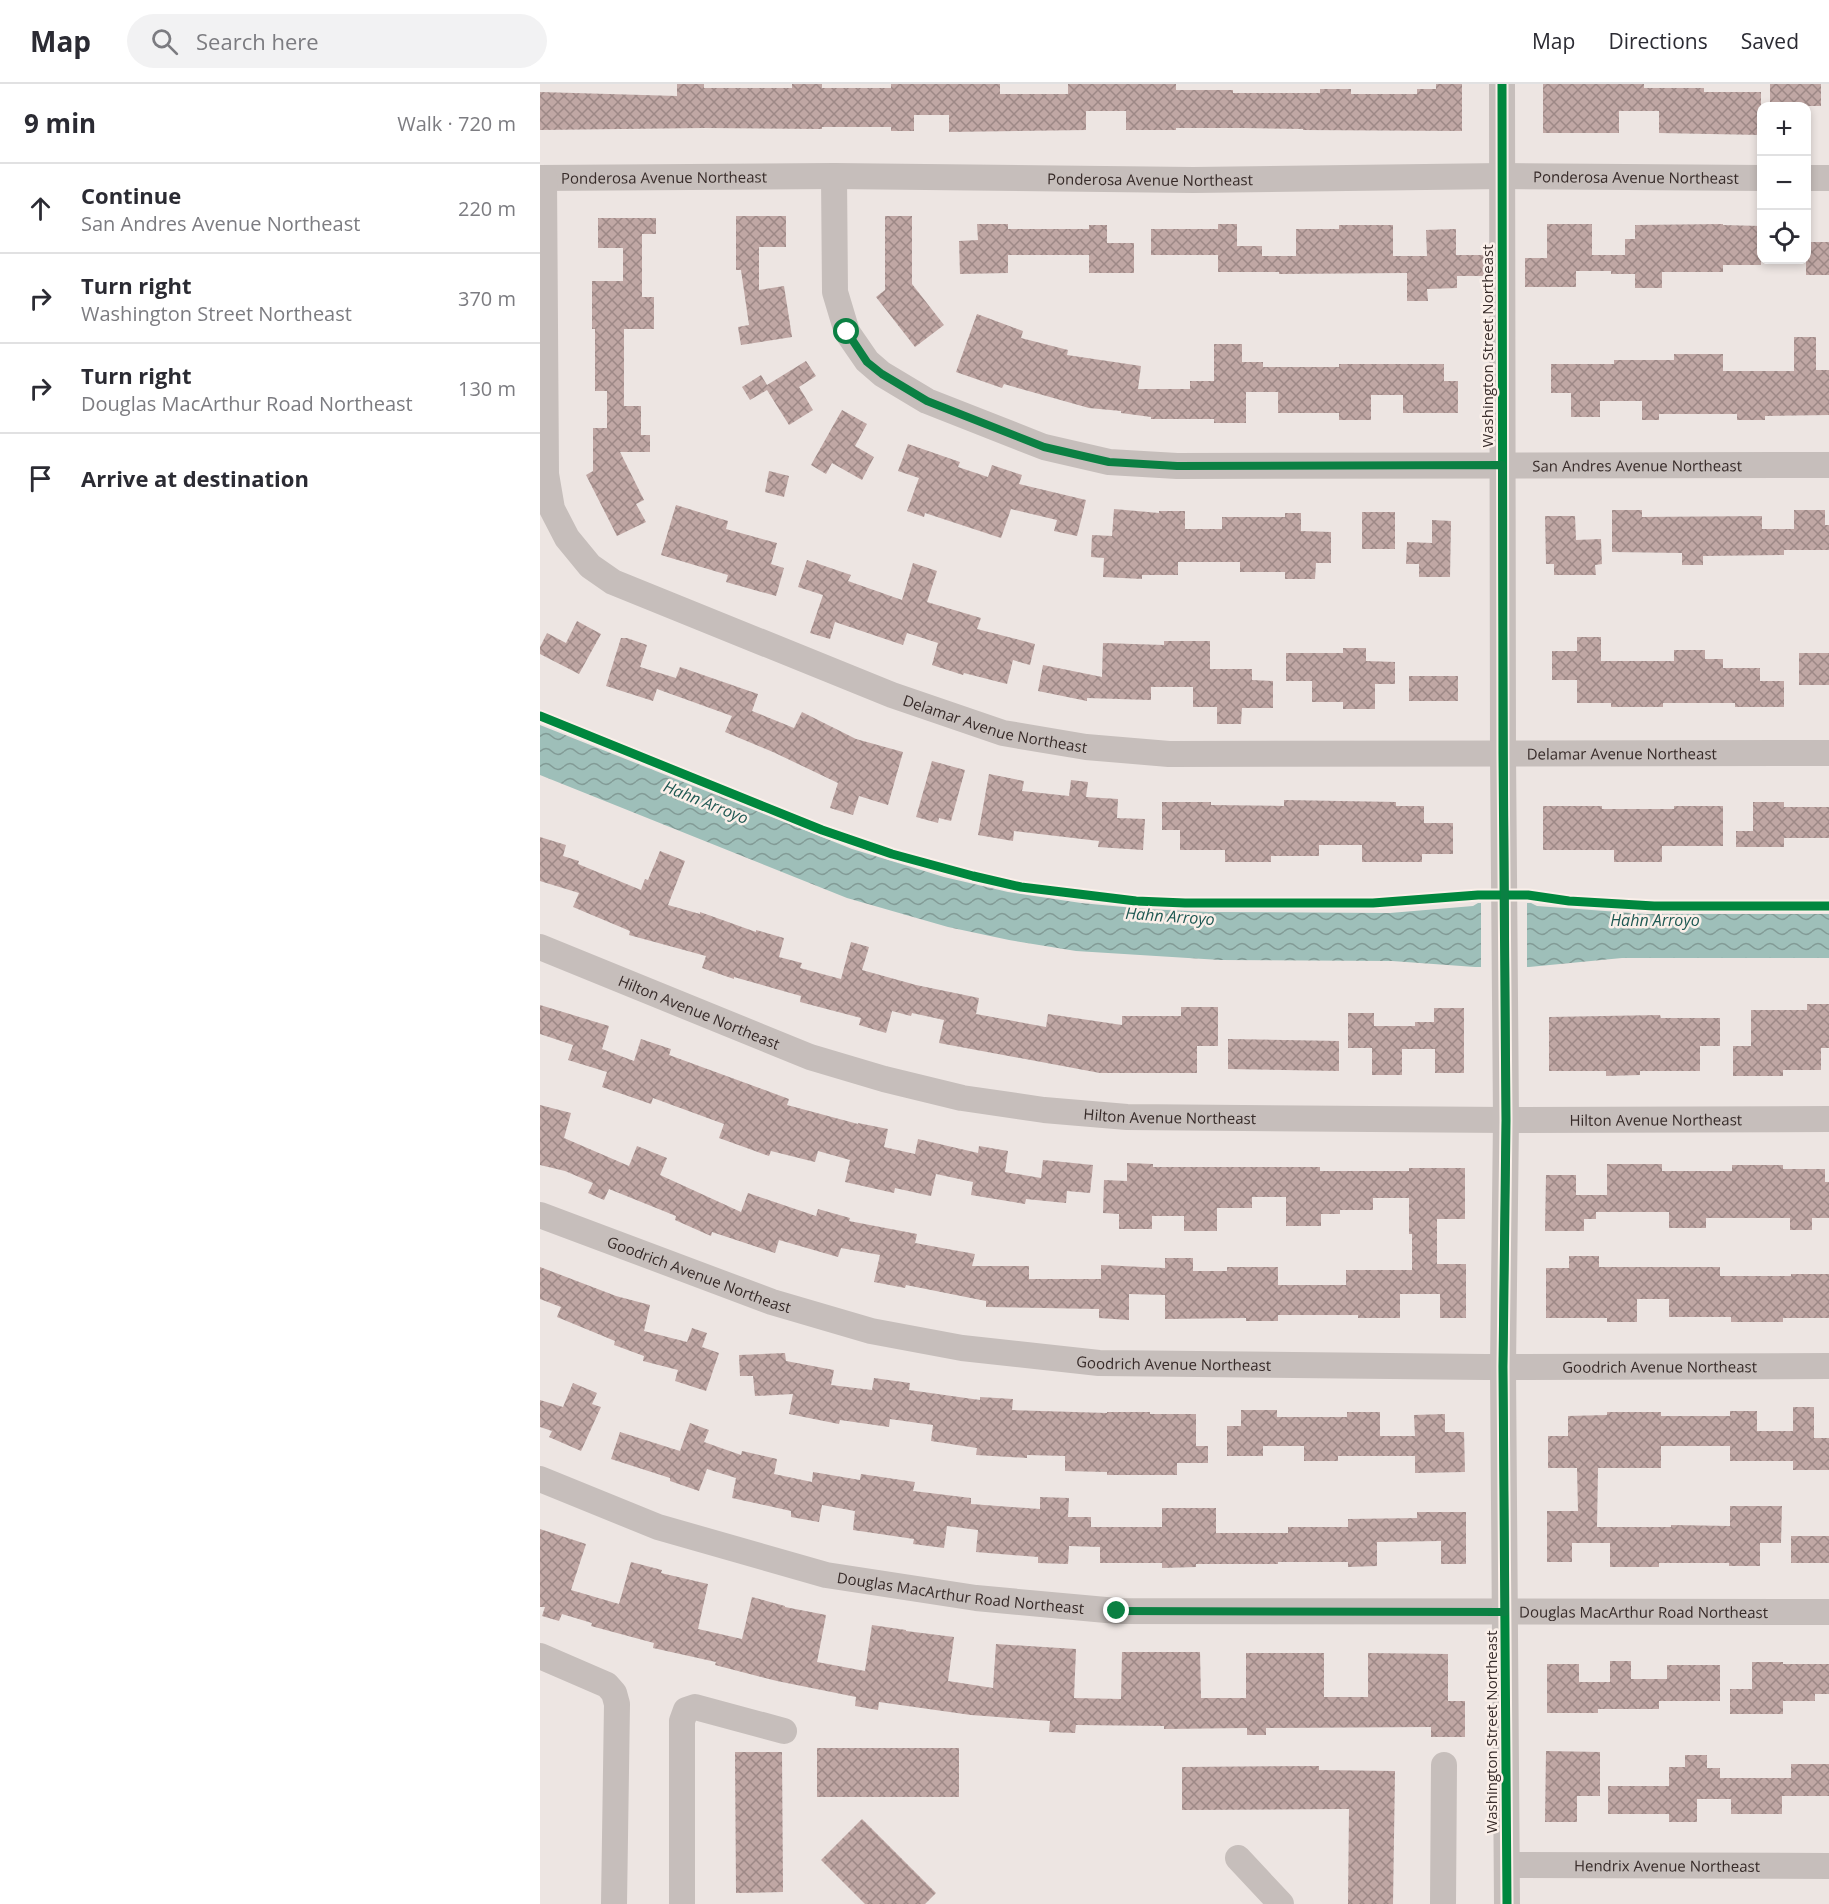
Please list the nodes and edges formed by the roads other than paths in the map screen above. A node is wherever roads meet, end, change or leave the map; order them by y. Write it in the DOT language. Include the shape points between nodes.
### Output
graph roads {
  1 [pos="1502,84"];
  2 [pos="834,176"];
  3 [pos="1502,176"];
  4 [pos="542,178"];
  5 [pos="1757,178"];
  6 [pos="1811,178"];
  7 [pos="1829,178"];
  8 [pos="1502,465"];
  9 [pos="1829,465"];
  10 [pos="1829,753"];
  11 [pos="1503,754"];
  12 [pos="540,947"];
  13 [pos="1829,1119"];
  14 [pos="1506,1120"];
  15 [pos="540,1215"];
  16 [pos="1829,1366"];
  17 [pos="1503,1367"];
  18 [pos="540,1479"];
  19 [pos="1505,1612"];
  20 [pos="1829,1612"];
  21 [pos="540,1656"];
  22 [pos="784,1731"];
  23 [pos="1444,1766"];
  24 [pos="1238,1858"];
  25 [pos="1507,1865"];
  26 [pos="1829,1866"];
  27 [pos="614,1904"];
  28 [pos="682,1904"];
  29 [pos="1281,1904"];
  30 [pos="1443,1904"];
  31 [pos="1507,1904"];
  1 -- 3 [label="street, Washington Street Northeast"];
  2 -- 3 [label="street, Ponderosa Avenue Northeast" via="1193,180"];
  2 -- 4 [label="street, Ponderosa Avenue Northeast"];
  2 -- 8 [label="street, San Andres Avenue Northeast" via="836,292 847,332 867,362 927,401 1044,447 1109,462 1177,466"];
  3 -- 5 [label="street, Ponderosa Avenue Northeast"];
  3 -- 8 [label="street, Washington Street Northeast"];
  4 -- 11 [label="street, Delamar Avenue Northeast" via="547,482 552,509 567,538 590,566 613,582 892,695 1003,733 1086,747 1169,754"];
  6 -- 7 [label="street"];
  8 -- 9 [label="street, San Andres Avenue Northeast"];
  8 -- 11 [label="street, Washington Street Northeast"];
  10 -- 11 [label="street, Delamar Avenue Northeast"];
  11 -- 14 [label="street, Washington Street Northeast"];
  12 -- 14 [label="street, Hilton Avenue Northeast" via="810,1057 962,1098 1127,1117"];
  13 -- 14 [label="street, Hilton Avenue Northeast"];
  14 -- 17 [label="street, Washington Street Northeast"];
  15 -- 17 [label="street, Goodrich Avenue Northeast" via="772,1302 871,1330 962,1348 1099,1363"];
  16 -- 17 [label="street, Goodrich Avenue Northeast"];
  17 -- 19 [label="street, Washington Street Northeast"];
  18 -- 19 [label="street, Douglas MacArthur Road Northeast" via="658,1527 826,1575 976,1598 1117,1611"];
  19 -- 20 [label="street, Douglas MacArthur Road Northeast"];
  19 -- 25 [label="street, Washington Street Northeast"];
  21 -- 27 [label="street" via="607,1685 614,1693"];
  22 -- 28 [label="street" via="695,1707 686,1710 682,1721"];
  23 -- 30 [label="street"];
  24 -- 29 [label="street"];
  25 -- 26 [label="street, Hendrix Avenue Northeast"];
  25 -- 31 [label="street, Washington Street Northeast"];
}
